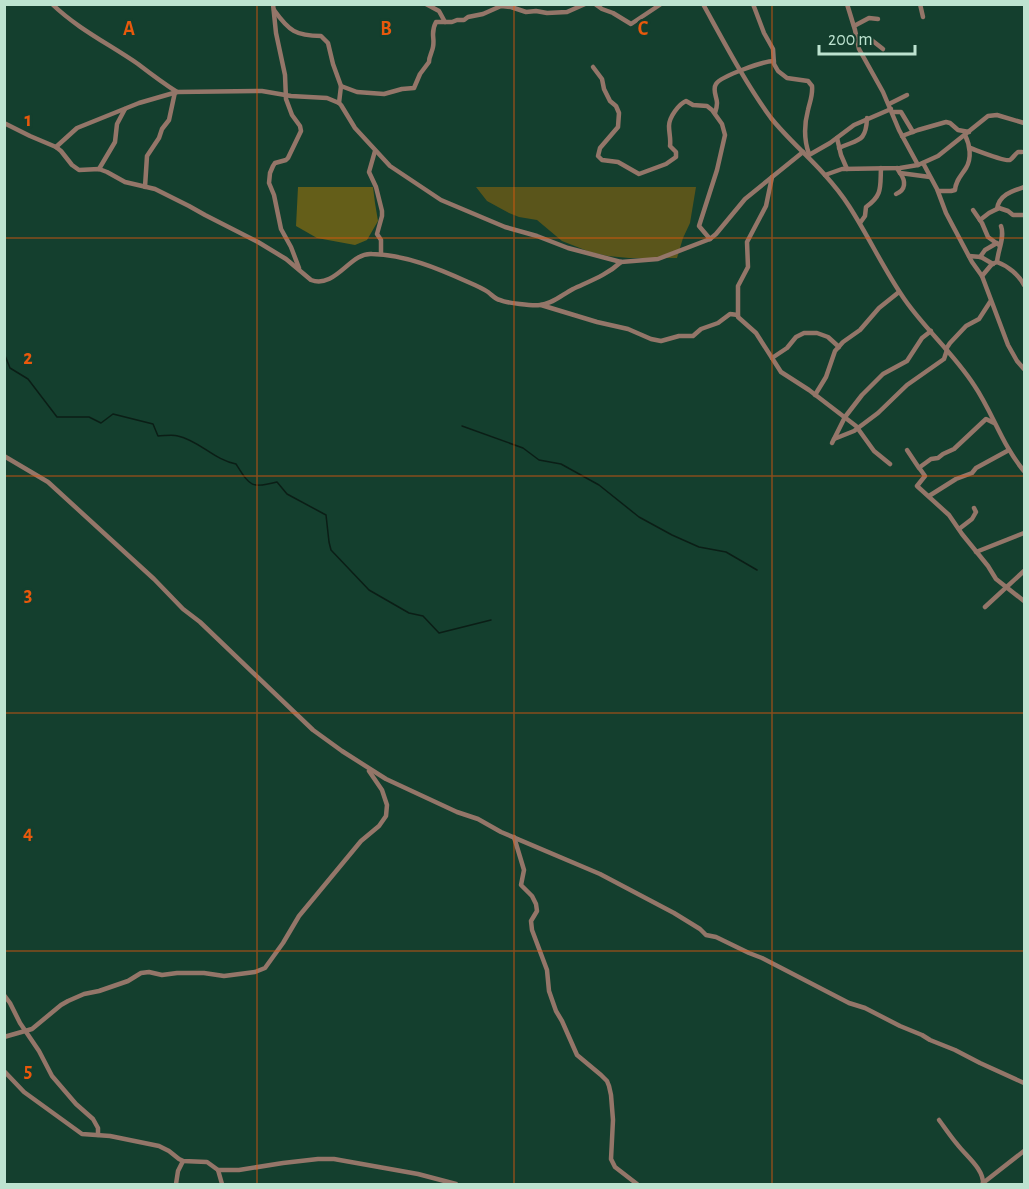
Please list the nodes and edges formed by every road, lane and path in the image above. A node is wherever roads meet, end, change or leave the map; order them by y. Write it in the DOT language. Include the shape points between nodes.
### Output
graph roads {
  1 [pos="52,4"];
  2 [pos="426,4"];
  3 [pos="585,4"];
  4 [pos="595,4"];
  5 [pos="645,4"];
  6 [pos="661,4"];
  7 [pos="703,4"];
  8 [pos="753,4"];
  9 [pos="847,4"];
  10 [pos="920,4"];
  11 [pos="272,6"];
  12 [pos="651,11"];
  13 [pos="923,17"];
  14 [pos="878,19"];
  15 [pos="445,22"];
  16 [pos="854,26"];
  17 [pos="856,37"];
  18 [pos="883,49"];
  19 [pos="774,61"];
  20 [pos="593,67"];
  21 [pos="741,71"];
  22 [pos="341,86"];
  23 [pos="176,92"];
  24 [pos="286,95"];
  25 [pos="907,95"];
  26 [pos="339,103"];
  27 [pos="889,104"];
  28 [pos="125,109"];
  29 [pos="715,110"];
  30 [pos="892,111"];
  31 [pos="867,118"];
  32 [pos="4,123"];
  33 [pos="1024,123"];
  34 [pos="913,132"];
  35 [pos="967,133"];
  36 [pos="902,136"];
  37 [pos="837,138"];
  38 [pos="56,147"];
  39 [pos="839,148"];
  40 [pos="970,148"];
  41 [pos="375,151"];
  42 [pos="1022,152"];
  43 [pos="806,154"];
  44 [pos="921,164"];
  45 [pos="881,168"];
  46 [pos="99,169"];
  47 [pos="847,169"];
  48 [pos="898,171"];
  49 [pos="825,175"];
  50 [pos="772,177"];
  51 [pos="930,177"];
  52 [pos="145,187"];
  53 [pos="1024,187"];
  54 [pos="938,191"];
  55 [pos="897,194"];
  56 [pos="997,209"];
  57 [pos="973,210"];
  58 [pos="1024,214"];
  59 [pos="980,220"];
  60 [pos="860,224"];
  61 [pos="1001,226"];
  62 [pos="710,239"];
  63 [pos="998,244"];
  64 [pos="381,255"];
  65 [pos="969,256"];
  66 [pos="980,257"];
  67 [pos="621,262"];
  68 [pos="995,263"];
  69 [pos="300,270"];
  70 [pos="982,276"];
  71 [pos="1024,285"];
  72 [pos="899,291"];
  73 [pos="990,302"];
  74 [pos="541,305"];
  75 [pos="738,315"];
  76 [pos="931,331"];
  77 [pos="839,347"];
  78 [pos="947,350"];
  79 [pos="772,358"];
  80 [pos="1024,369"];
  81 [pos="815,394"];
  82 [pos="845,417"];
  83 [pos="996,424"];
  84 [pos="858,428"];
  85 [pos="907,450"];
  86 [pos="1009,450"];
  87 [pos="4,456"];
  88 [pos="890,464"];
  89 [pos="919,468"];
  90 [pos="1024,471"];
  91 [pos="929,496"];
  92 [pos="974,508"];
  93 [pos="959,529"];
  94 [pos="1024,533"];
  95 [pos="976,552"];
  96 [pos="1024,571"];
  97 [pos="1007,587"];
  98 [pos="1024,601"];
  99 [pos="985,607"];
  100 [pos="366,767"];
  101 [pos="514,837"];
  102 [pos="4,995"];
  103 [pos="26,1031"];
  104 [pos="4,1037"];
  105 [pos="4,1071"];
  106 [pos="1024,1083"];
  107 [pos="939,1120"];
  108 [pos="98,1135"];
  109 [pos="1024,1151"];
  110 [pos="183,1161"];
  111 [pos="218,1170"];
  112 [pos="982,1184"];
  113 [pos="176,1185"];
  114 [pos="222,1185"];
  115 [pos="456,1185"];
  116 [pos="637,1185"];
  1 -- 23 [label="street" via="67,19"];
  2 -- 15 [label="street" via="439,11"];
  3 -- 15 [label="street" via="567,12 547,13 501,6 464,20"];
  4 -- 12 [label="street" via="631,24"];
  5 -- 12 [label="street"];
  6 -- 12 [label="street"];
  7 -- 21 [label="street"];
  8 -- 19 [label="street" via="773,49"];
  9 -- 16 [label="street"];
  10 -- 13 [label="street"];
  11 -- 22 [label="street" via="287,28 309,37 321,36 328,43"];
  11 -- 24 [label="street"];
  14 -- 16 [label="street" via="869,18"];
  15 -- 22 [label="street" via="434,24 429,62 414,88 384,94"];
  16 -- 17 [label="street"];
  17 -- 18 [label="street" via="869,38"];
  17 -- 27 [label="street"];
  19 -- 21 [label="street"];
  19 -- 43 [label="street" via="775,68 787,78 812,84"];
  20 -- 29 [label="street" via="619,113 618,127 598,156 639,174 676,157 670,146 669,126 681,103"];
  21 -- 29 [label="street" via="715,85"];
  21 -- 43 [label="street" via="771,117"];
  22 -- 26 [label="street"];
  23 -- 24 [label="street" via="262,91"];
  23 -- 28 [label="street"];
  23 -- 52 [label="street" via="170,120 147,156"];
  24 -- 26 [label="street" via="327,98"];
  24 -- 69 [label="street" via="301,133 286,160 273,166 269,183 281,229"];
  25 -- 27 [label="street"];
  26 -- 41 [label="street"];
  27 -- 30 [label="street"];
  28 -- 38 [label="street" via="77,128"];
  28 -- 46 [label="street" via="117,124 115,142"];
  29 -- 62 [label="street" via="725,140 699,224"];
  30 -- 31 [label="street"];
  30 -- 34 [label="street" via="901,112"];
  30 -- 36 [label="street"];
  31 -- 37 [label="street"];
  31 -- 39 [label="street" via="861,140"];
  32 -- 38 [label="street"];
  33 -- 35 [label="street" via="993,115"];
  34 -- 35 [label="street" via="946,122"];
  34 -- 36 [label="street"];
  35 -- 40 [label="street"];
  35 -- 44 [label="street"];
  36 -- 44 [label="street"];
  37 -- 39 [label="street"];
  37 -- 43 [label="street"];
  38 -- 46 [label="street" via="79,170"];
  39 -- 47 [label="street"];
  40 -- 42 [label="street" via="1007,160"];
  40 -- 54 [label="street" via="956,189"];
  41 -- 64 [label="street" via="369,172 381,208 377,234 382,242"];
  41 -- 67 [label="street" via="429,194 452,206 568,248"];
  43 -- 49 [label="street"];
  43 -- 50 [label="street"];
  44 -- 48 [label="street"];
  44 -- 51 [label="street"];
  45 -- 47 [label="street"];
  45 -- 48 [label="street"];
  45 -- 60 [label="street" via="876,200 866,207"];
  46 -- 52 [label="street"];
  47 -- 49 [label="street"];
  48 -- 51 [label="street"];
  48 -- 55 [label="street" via="904,188"];
  49 -- 60 [label="street"];
  50 -- 62 [label="street" via="745,199"];
  50 -- 75 [label="street" via="766,206 747,242 748,267 738,286"];
  51 -- 54 [label="street"];
  52 -- 69 [label="street" via="258,242"];
  53 -- 56 [label="street" via="1003,196"];
  54 -- 65 [label="street"];
  56 -- 58 [label="street"];
  56 -- 59 [label="street"];
  57 -- 59 [label="street"];
  59 -- 63 [label="street" via="988,237"];
  60 -- 72 [label="street"];
  61 -- 63 [label="street" via="1003,236"];
  62 -- 67 [label="street" via="658,259"];
  63 -- 66 [label="street"];
  63 -- 68 [label="street"];
  64 -- 69 [label="street" via="363,255 325,281 311,280"];
  64 -- 74 [label="street" via="432,266 503,302"];
  65 -- 66 [label="street"];
  65 -- 70 [label="street"];
  66 -- 68 [label="street"];
  67 -- 74 [label="street"];
  68 -- 70 [label="street"];
  68 -- 71 [label="street" via="1007,266"];
  70 -- 73 [label="street"];
  72 -- 76 [label="street"];
  72 -- 77 [label="street"];
  73 -- 78 [label="street" via="979,319 966,326"];
  73 -- 80 [label="street" via="1008,345"];
  74 -- 75 [label="street" via="661,341 693,336 730,314"];
  75 -- 79 [label="street"];
  76 -- 78 [label="street"];
  76 -- 82 [label="street" via="907,361 883,374"];
  77 -- 79 [label="street" via="828,336 804,333"];
  77 -- 81 [label="street"];
  78 -- 83 [label="street" via="975,386"];
  78 -- 84 [label="street" via="943,360"];
  79 -- 81 [label="street" via="786,376"];
  81 -- 82 [label="street"];
  82 -- 84 [label="street"];
  82 -- 84 [label="street" via="833,441"];
  83 -- 86 [label="street"];
  83 -- 89 [label="street" via="986,419 954,449"];
  84 -- 88 [label="street" via="874,451"];
  85 -- 89 [label="street"];
  86 -- 90 [label="street"];
  86 -- 91 [label="street"];
  87 -- 100 [label="street" via="48,482 307,724"];
  89 -- 91 [label="street" via="925,476 917,486"];
  91 -- 93 [label="street"];
  92 -- 93 [label="street" via="973,518"];
  93 -- 95 [label="street"];
  94 -- 95 [label="street"];
  95 -- 97 [label="street"];
  96 -- 97 [label="street"];
  97 -- 98 [label="street"];
  97 -- 99 [label="street"];
  100 -- 101 [label="street" via="399,786"];
  100 -- 103 [label="street" via="382,790 386,816 299,916 265,968 224,976 141,973 61,1005"];
  101 -- 106 [label="street" via="612,880 706,935"];
  101 -- 116 [label="street" via="524,870 521,885 536,904 532,930 547,970 555,1008 577,1055 607,1081 612,1107 611,1160"];
  102 -- 103 [label="street"];
  103 -- 104 [label="street"];
  103 -- 108 [label="street" via="52,1076 96,1123"];
  105 -- 108 [label="street" via="24,1092 77,1131"];
  107 -- 112 [label="street" via="978,1169"];
  108 -- 110 [label="street" via="159,1146"];
  109 -- 112 [label="street"];
  110 -- 111 [label="street" via="207,1162"];
  110 -- 113 [label="street"];
  111 -- 114 [label="street"];
  111 -- 115 [label="street" via="334,1160 418,1174"];
}
